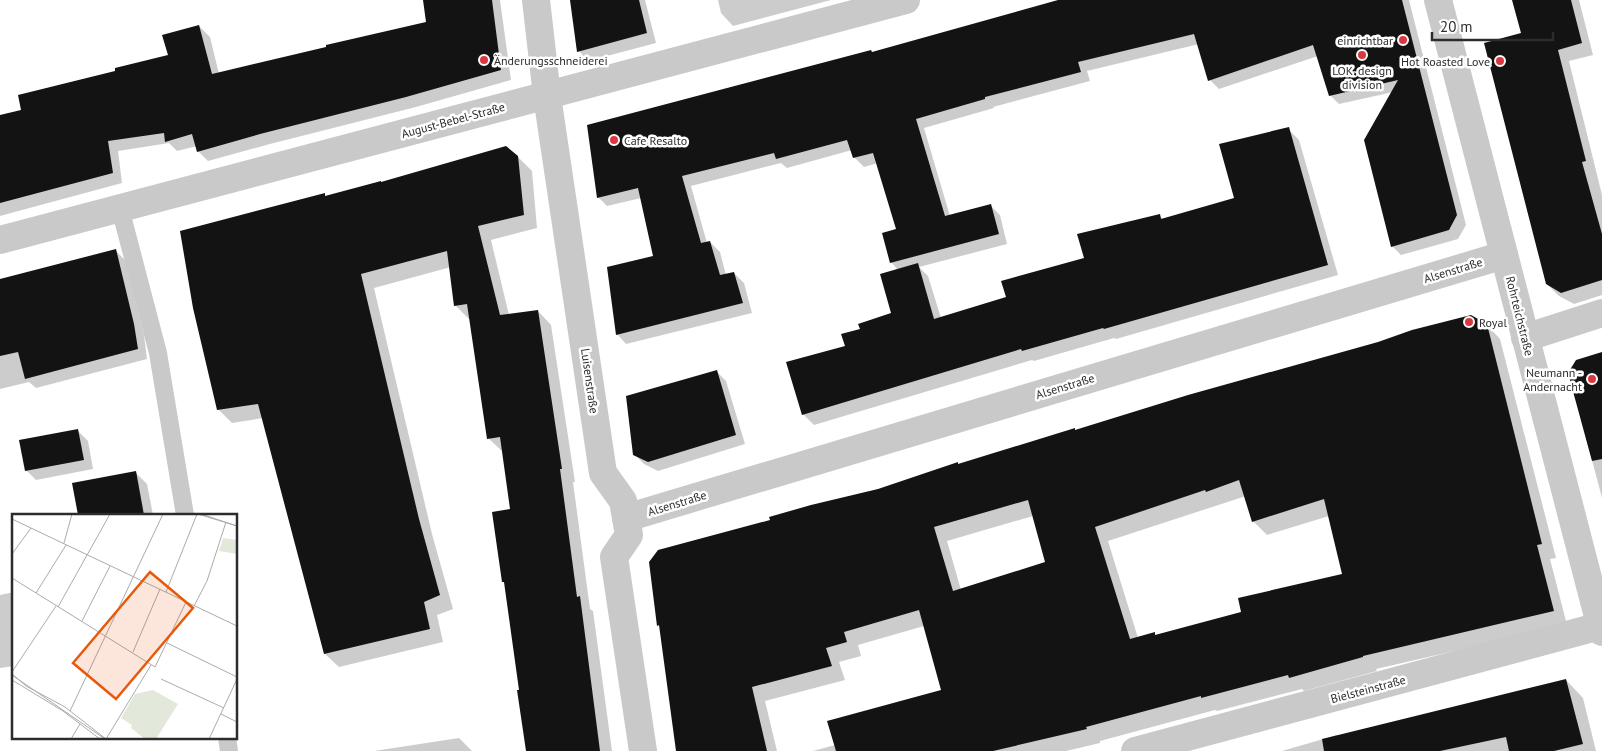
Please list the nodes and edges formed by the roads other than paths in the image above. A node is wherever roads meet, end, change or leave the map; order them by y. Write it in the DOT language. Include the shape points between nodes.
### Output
graph roads {
  1 [pos="536,0"];
  2 [pos="906,0"];
  3 [pos="1438,0"];
  4 [pos="547,96"];
  5 [pos="120,208"];
  6 [pos="0,240"];
  7 [pos="1504,255"];
  8 [pos="1602,313"];
  9 [pos="1525,338"];
  10 [pos="185,514"];
  11 [pos="626,518"];
  12 [pos="1601,629"];
  13 [pos="227,738"];
  14 [pos="230,751"];
  15 [pos="642,751"];
  16 [pos="1135,751"];
  1 -- 4 [label="street, Luisenstraße"];
  2 -- 4 [label="street, August-Bebel-Straße"];
  3 -- 7 [label="street, Rohrteichstraße"];
  4 -- 5 [label="street, August-Bebel-Straße"];
  4 -- 11 [label="street, Luisenstraße" via="603,473 623,501"];
  5 -- 6 [label="street, August-Bebel-Straße"];
  5 -- 10 [label="lane" via="158,354"];
  7 -- 9 [label="street, Rohrteichstraße"];
  7 -- 11 [label="street, Alsenstraße"];
  8 -- 9 [label="street"];
  9 -- 12 [label="street, Rohrteichstraße"];
  11 -- 15 [label="street, Luisenstraße" via="629,535 614,557"];
  12 -- 16 [label="street, Bielsteinstraße"];
  13 -- 14 [label="lane"];
}
